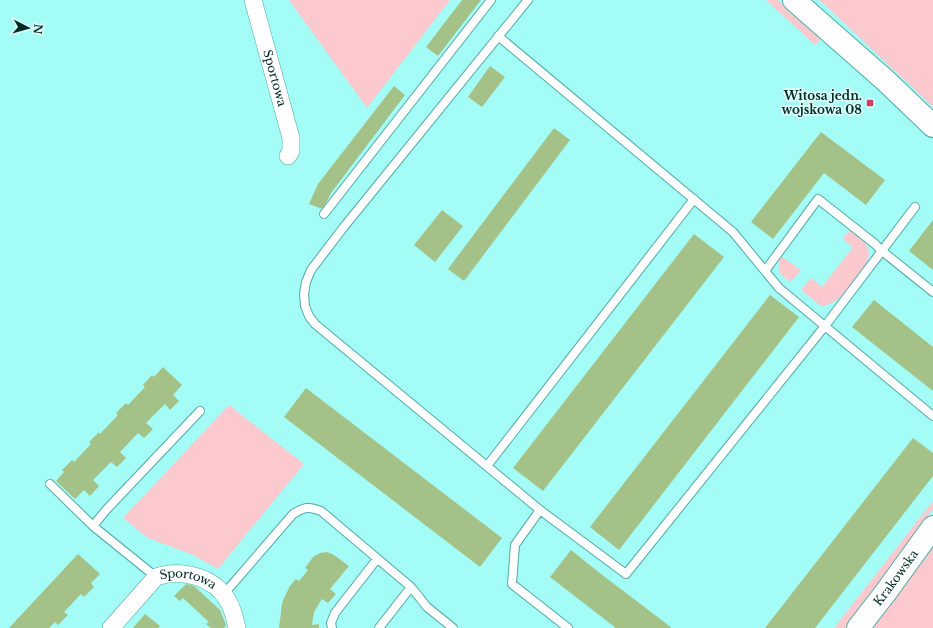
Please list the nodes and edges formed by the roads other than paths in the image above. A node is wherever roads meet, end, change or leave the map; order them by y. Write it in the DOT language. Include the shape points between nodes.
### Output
graph roads {
  1 [pos="253,0"];
  2 [pos="491,0"];
  3 [pos="528,0"];
  4 [pos="794,0"];
  5 [pos="498,36"];
  6 [pos="933,126"];
  7 [pos="288,156"];
  8 [pos="694,199"];
  9 [pos="915,208"];
  10 [pos="324,214"];
  11 [pos="882,251"];
  12 [pos="765,271"];
  13 [pos="933,292"];
  14 [pos="824,326"];
  15 [pos="200,411"];
  16 [pos="933,416"];
  17 [pos="487,466"];
  18 [pos="50,484"];
  19 [pos="540,510"];
  20 [pos="93,526"];
  21 [pos="933,527"];
  22 [pos="377,559"];
  23 [pos="156,577"];
  24 [pos="411,587"];
  25 [pos="224,594"];
  26 [pos="111,628"];
  27 [pos="237,628"];
  28 [pos="332,628"];
  29 [pos="379,628"];
  30 [pos="453,628"];
  31 [pos="568,628"];
  32 [pos="858,628"];
  1 -- 7 [label="street, Sportowa" via="291,138"];
  2 -- 10 [label="lane"];
  3 -- 5 [label="lane"];
  4 -- 6 [label="main road"];
  5 -- 8 [label="lane"];
  5 -- 17 [label="lane" via="315,264 306,282 304,294 305,306 315,324"];
  8 -- 12 [label="lane" via="733,232"];
  8 -- 17 [label="lane"];
  9 -- 11 [label="lane"];
  11 -- 12 [label="lane" via="818,199"];
  11 -- 13 [label="lane"];
  11 -- 14 [label="lane"];
  12 -- 14 [label="lane" via="779,288"];
  14 -- 16 [label="lane"];
  14 -- 19 [label="lane" via="626,574"];
  15 -- 20 [label="lane"];
  17 -- 19 [label="lane"];
  18 -- 20 [label="lane"];
  19 -- 31 [label="lane" via="515,545 512,584"];
  20 -- 23 [label="lane"];
  21 -- 32 [label="main road, Krakowska"];
  22 -- 24 [label="lane"];
  22 -- 25 [label="lane" via="321,511 303,509 293,514"];
  22 -- 28 [label="lane" via="336,613 331,623"];
  23 -- 25 [label="street, Sportowa" via="172,574 195,576 214,585"];
  23 -- 26 [label="street, Sportowa"];
  24 -- 29 [label="lane"];
  24 -- 30 [label="lane" via="427,606"];
  25 -- 27 [label="street, Sportowa"];
}
